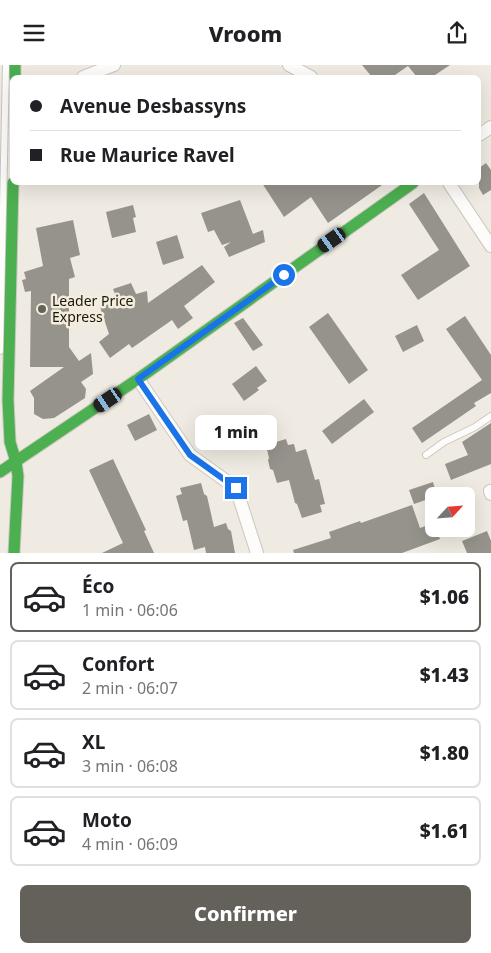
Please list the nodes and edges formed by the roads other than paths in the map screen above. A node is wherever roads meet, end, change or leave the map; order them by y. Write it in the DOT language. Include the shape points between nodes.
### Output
graph roads {
  1 [pos="6,65"];
  2 [pos="114,65"];
  3 [pos="289,65"];
  4 [pos="88,75"];
  5 [pos="307,75"];
  6 [pos="13,185"];
  7 [pos="410,185"];
  8 [pos="450,185"];
  9 [pos="491,246"];
  10 [pos="0,351"];
  11 [pos="138,379"];
  12 [pos="491,416"];
  13 [pos="426,455"];
  14 [pos="16,462"];
  15 [pos="0,472"];
  16 [pos="14,553"];
  17 [pos="257,553"];
  1 -- 10 [label="lane"];
  2 -- 4 [label="street"];
  3 -- 5 [label="street"];
  6 -- 14 [label="street" via="8,400 10,442"];
  7 -- 11 [label="street"];
  8 -- 9 [label="street"];
  11 -- 14 [label="street"];
  11 -- 17 [label="street" via="190,455 236,488"];
  12 -- 13 [label="lane" via="444,441"];
  14 -- 15 [label="street"];
  14 -- 16 [label="street"];
}
